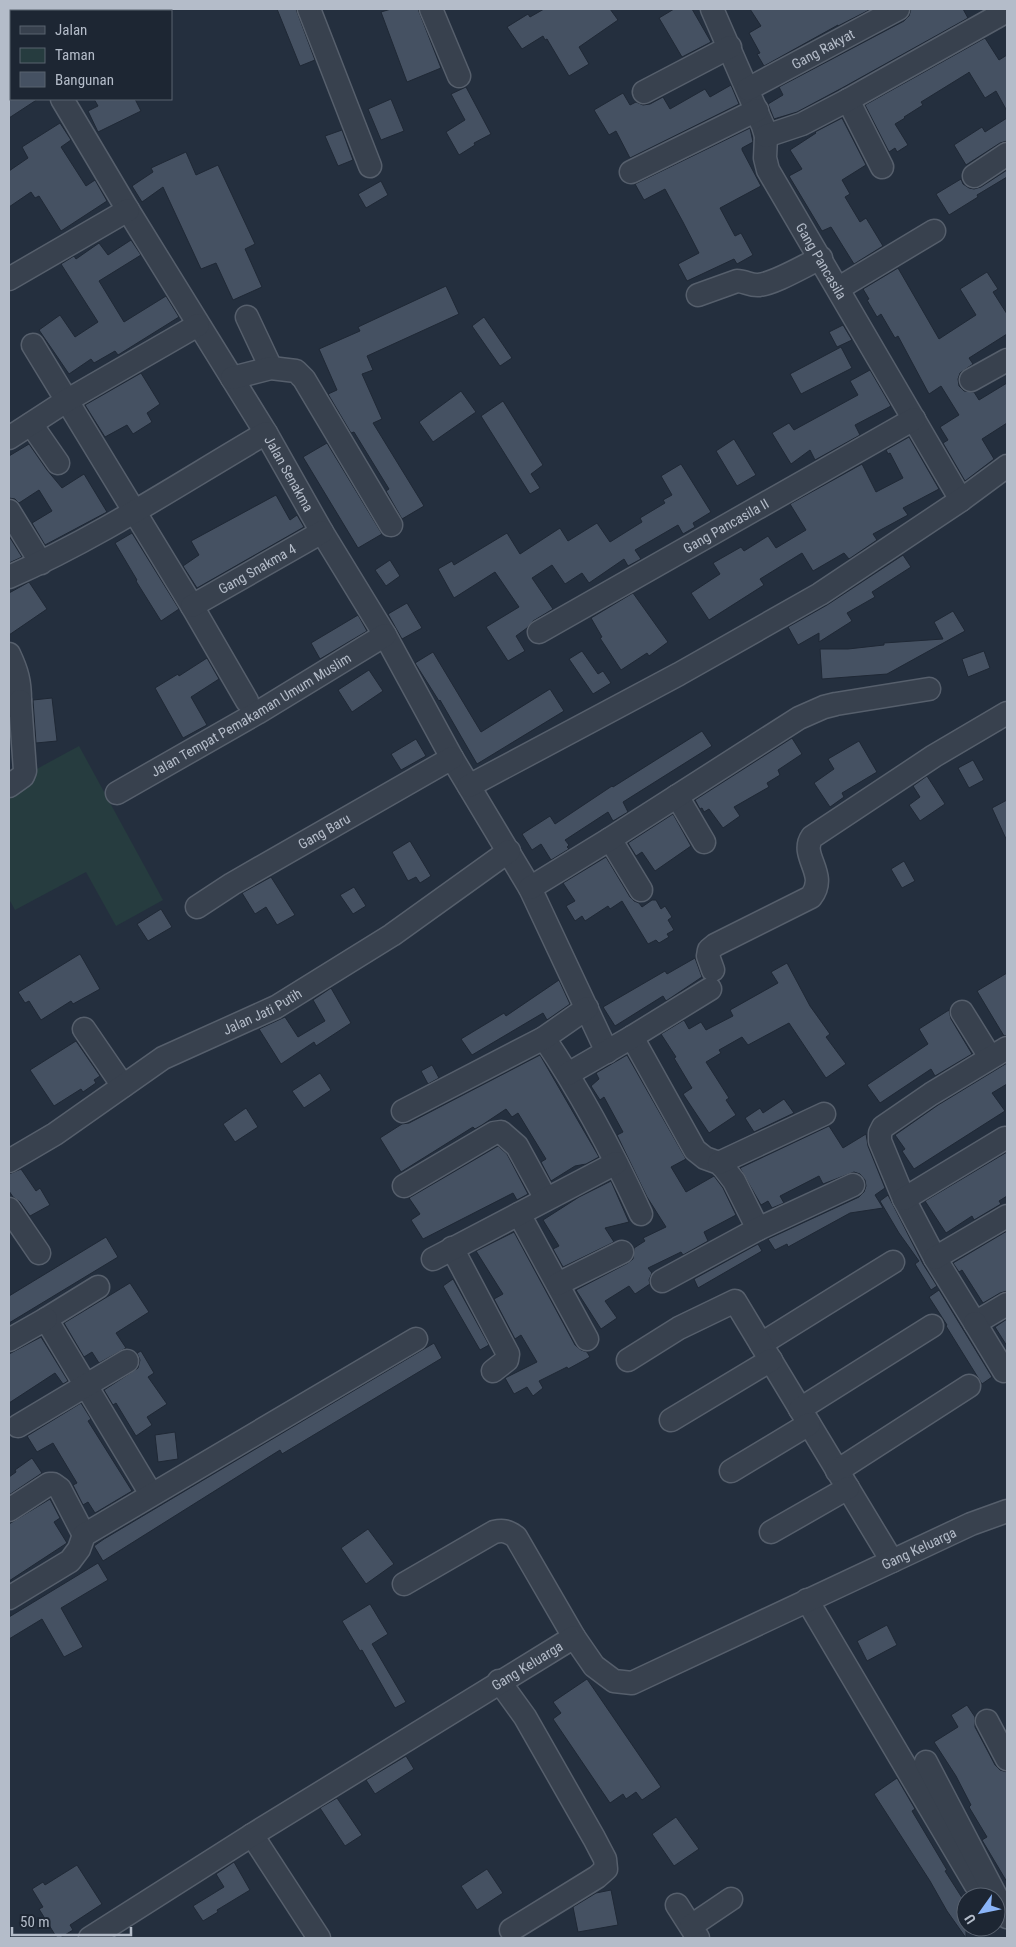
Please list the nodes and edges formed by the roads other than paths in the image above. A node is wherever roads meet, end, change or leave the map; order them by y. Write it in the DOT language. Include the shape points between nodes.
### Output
graph roads {
  1 [pos="309,9"];
  2 [pos="432,9"];
  3 [pos="712,9"];
  4 [pos="898,9"];
  5 [pos="1007,11"];
  6 [pos="730,47"];
  7 [pos="459,76"];
  8 [pos="748,89"];
  9 [pos="644,92"];
  10 [pos="63,100"];
  11 [pos="848,100"];
  12 [pos="757,110"];
  13 [pos="766,136"];
  14 [pos="1007,154"];
  15 [pos="370,166"];
  16 [pos="882,167"];
  17 [pos="631,172"];
  18 [pos="974,176"];
  19 [pos="128,210"];
  20 [pos="934,231"];
  21 [pos="821,258"];
  22 [pos="9,279"];
  23 [pos="839,288"];
  24 [pos="698,295"];
  25 [pos="248,317"];
  26 [pos="198,325"];
  27 [pos="33,345"];
  28 [pos="1007,360"];
  29 [pos="271,368"];
  30 [pos="232,378"];
  31 [pos="971,380"];
  32 [pos="66,401"];
  33 [pos="914,419"];
  34 [pos="31,424"];
  35 [pos="266,433"];
  36 [pos="9,438"];
  37 [pos="58,462"];
  38 [pos="1007,466"];
  39 [pos="961,500"];
  40 [pos="9,511"];
  41 [pos="133,511"];
  42 [pos="391,525"];
  43 [pos="322,532"];
  44 [pos="41,563"];
  45 [pos="9,577"];
  46 [pos="192,606"];
  47 [pos="539,632"];
  48 [pos="385,635"];
  49 [pos="9,654"];
  50 [pos="929,689"];
  51 [pos="247,701"];
  52 [pos="14,703"];
  53 [pos="1007,713"];
  54 [pos="452,758"];
  55 [pos="9,786"];
  56 [pos="469,786"];
  57 [pos="117,793"];
  58 [pos="677,796"];
  59 [pos="610,839"];
  60 [pos="704,842"];
  61 [pos="509,851"];
  62 [pos="530,888"];
  63 [pos="640,890"];
  64 [pos="197,907"];
  65 [pos="587,1008"];
  66 [pos="962,1012"];
  67 [pos="84,1029"];
  68 [pos="632,1037"];
  69 [pos="544,1038"];
  70 [pos="607,1052"];
  71 [pos="999,1052"];
  72 [pos="568,1074"];
  73 [pos="123,1086"];
  74 [pos="403,1111"];
  75 [pos="824,1114"];
  76 [pos="1005,1138"];
  77 [pos="9,1161"];
  78 [pos="616,1163"];
  79 [pos="719,1163"];
  80 [pos="853,1185"];
  81 [pos="404,1186"];
  82 [pos="546,1199"];
  83 [pos="904,1199"];
  84 [pos="9,1209"];
  85 [pos="519,1214"];
  86 [pos="641,1214"];
  87 [pos="1007,1216"];
  88 [pos="758,1229"];
  89 [pos="452,1248"];
  90 [pos="622,1252"];
  91 [pos="39,1253"];
  92 [pos="935,1258"];
  93 [pos="433,1259"];
  94 [pos="893,1262"];
  95 [pos="662,1281"];
  96 [pos="558,1284"];
  97 [pos="98,1288"];
  98 [pos="1007,1304"];
  99 [pos="46,1319"];
  100 [pos="976,1324"];
  101 [pos="932,1326"];
  102 [pos="416,1339"];
  103 [pos="587,1339"];
  104 [pos="9,1340"];
  105 [pos="766,1352"];
  106 [pos="628,1360"];
  107 [pos="127,1361"];
  108 [pos="493,1371"];
  109 [pos="1004,1371"];
  110 [pos="86,1386"];
  111 [pos="969,1386"];
  112 [pos="804,1416"];
  113 [pos="671,1420"];
  114 [pos="18,1426"];
  115 [pos="731,1471"];
  116 [pos="842,1479"];
  117 [pos="151,1494"];
  118 [pos="9,1510"];
  119 [pos="1007,1510"];
  120 [pos="771,1532"];
  121 [pos="84,1534"];
  122 [pos="892,1561"];
  123 [pos="404,1584"];
  124 [pos="9,1598"];
  125 [pos="807,1600"];
  126 [pos="574,1637"];
  127 [pos="499,1682"];
  128 [pos="987,1721"];
  129 [pos="1007,1759"];
  130 [pos="926,1762"];
  131 [pos="252,1835"];
  132 [pos="977,1887"];
  133 [pos="991,1887"];
  134 [pos="731,1899"];
  135 [pos="676,1905"];
  136 [pos="511,1930"];
  137 [pos="694,1932"];
  138 [pos="90,1938"];
  139 [pos="319,1938"];
  1 -- 15 [label="street"];
  2 -- 7 [label="street"];
  3 -- 6 [label="street, Gang Pancasila"];
  4 -- 8 [label="street, Gang Rakyat"];
  5 -- 11 [label="street"];
  6 -- 8 [label="street, Gang Pancasila"];
  6 -- 9 [label="street"];
  8 -- 12 [label="street, Gang Pancasila"];
  10 -- 19 [label="street, Jalan Senakma"];
  11 -- 13 [label="street" via="802,124"];
  11 -- 16 [label="street"];
  12 -- 13 [label="street, Gang Pancasila"];
  12 -- 17 [label="street"];
  13 -- 21 [label="street, Gang Pancasila" via="768,170"];
  14 -- 18 [label="street"];
  19 -- 22 [label="street"];
  19 -- 26 [label="street, Jalan Senakma"];
  20 -- 23 [label="street"];
  21 -- 23 [label="street, Gang Pancasila"];
  21 -- 24 [label="street" via="765,284 737,281"];
  23 -- 33 [label="street, Gang Pancasila"];
  25 -- 29 [label="street"];
  26 -- 30 [label="street, Jalan Senakma"];
  26 -- 32 [label="street"];
  27 -- 32 [label="street"];
  28 -- 31 [label="street"];
  29 -- 30 [label="street"];
  29 -- 42 [label="street" via="296,371 304,379"];
  30 -- 35 [label="street, Jalan Senakma"];
  32 -- 34 [label="street"];
  32 -- 41 [label="street"];
  33 -- 39 [label="street, Gang Pancasila"];
  33 -- 47 [label="street, Gang Pancasila II"];
  34 -- 36 [label="street"];
  34 -- 37 [label="street"];
  35 -- 41 [label="street"];
  35 -- 43 [label="street, Jalan Senakma"];
  38 -- 39 [label="street"];
  39 -- 56 [label="street" via="820,594 679,674"];
  40 -- 44 [label="street"];
  41 -- 44 [label="street"];
  41 -- 46 [label="street"];
  43 -- 46 [label="street, Gang Snakma 4"];
  43 -- 48 [label="street, Jalan Senakma"];
  44 -- 45 [label="street"];
  46 -- 51 [label="street"];
  48 -- 54 [label="street, Jalan Senakma"];
  48 -- 57 [label="street, Jalan Tempat Pemakaman Umum Muslim"];
  49 -- 52 [label="street" via="18,674"];
  50 -- 58 [label="street" via="824,707 799,718"];
  52 -- 55 [label="street" via="25,770 23,776"];
  53 -- 68 [label="street" via="934,756 812,837 808,842 809,850 818,883 811,898 708,950 712,980"];
  54 -- 56 [label="street, Jalan Senakma"];
  54 -- 64 [label="street, Gang Baru"];
  56 -- 61 [label="street, Jalan Senakma"];
  58 -- 59 [label="street"];
  58 -- 60 [label="street"];
  59 -- 62 [label="street"];
  59 -- 63 [label="street"];
  61 -- 62 [label="street, Jalan Senakma"];
  61 -- 73 [label="street, Jalan Jati Putih" via="392,935 276,1007 162,1058"];
  62 -- 65 [label="street, Jalan Senakma"];
  65 -- 69 [label="street"];
  65 -- 70 [label="street, Jalan Senakma"];
  66 -- 71 [label="street"];
  67 -- 73 [label="street"];
  68 -- 70 [label="street"];
  68 -- 79 [label="street" via="695,1150"];
  69 -- 72 [label="street"];
  69 -- 74 [label="street"];
  70 -- 72 [label="street"];
  71 -- 83 [label="street" via="926,1086 883,1127 880,1140"];
  72 -- 78 [label="street"];
  73 -- 77 [label="street, Jalan Jati Putih" via="55,1134"];
  75 -- 79 [label="street"];
  76 -- 83 [label="street"];
  78 -- 82 [label="street"];
  78 -- 86 [label="street"];
  79 -- 88 [label="street" via="734,1181"];
  80 -- 88 [label="street"];
  81 -- 82 [label="street" via="494,1133 501,1132 517,1146"];
  82 -- 85 [label="street"];
  83 -- 92 [label="street"];
  84 -- 91 [label="street"];
  85 -- 89 [label="street"];
  85 -- 96 [label="street"];
  87 -- 92 [label="street"];
  88 -- 95 [label="street"];
  89 -- 93 [label="street"];
  89 -- 108 [label="street" via="508,1354 507,1360"];
  90 -- 96 [label="street"];
  92 -- 100 [label="street"];
  94 -- 105 [label="street"];
  96 -- 103 [label="street"];
  97 -- 99 [label="street"];
  98 -- 100 [label="street"];
  99 -- 104 [label="street"];
  99 -- 110 [label="street"];
  100 -- 109 [label="street"];
  101 -- 112 [label="street"];
  102 -- 117 [label="street"];
  105 -- 106 [label="street" via="735,1301 679,1328"];
  105 -- 112 [label="street"];
  105 -- 113 [label="street"];
  107 -- 110 [label="street"];
  110 -- 114 [label="street"];
  110 -- 117 [label="street"];
  111 -- 116 [label="street"];
  112 -- 115 [label="street"];
  112 -- 116 [label="street"];
  116 -- 120 [label="street"];
  116 -- 122 [label="street"];
  117 -- 121 [label="street"];
  118 -- 121 [label="street" via="53,1484 60,1489"];
  119 -- 122 [label="street, Gang Keluarga"];
  121 -- 124 [label="street" via="70,1561"];
  122 -- 125 [label="street, Gang Keluarga"];
  123 -- 126 [label="street" via="494,1532 510,1532 516,1537"];
  125 -- 126 [label="street, Gang Keluarga" via="632,1683 614,1681 594,1666"];
  125 -- 132 [label="street"];
  126 -- 127 [label="street, Gang Keluarga"];
  127 -- 131 [label="street, Gang Keluarga"];
  127 -- 136 [label="street" via="525,1716 594,1838 606,1868 597,1878"];
  128 -- 129 [label="street"];
  130 -- 133 [label="street"];
  131 -- 138 [label="street, Gang Keluarga"];
  131 -- 139 [label="street"];
  134 -- 137 [label="street"];
  135 -- 137 [label="street"];
}
